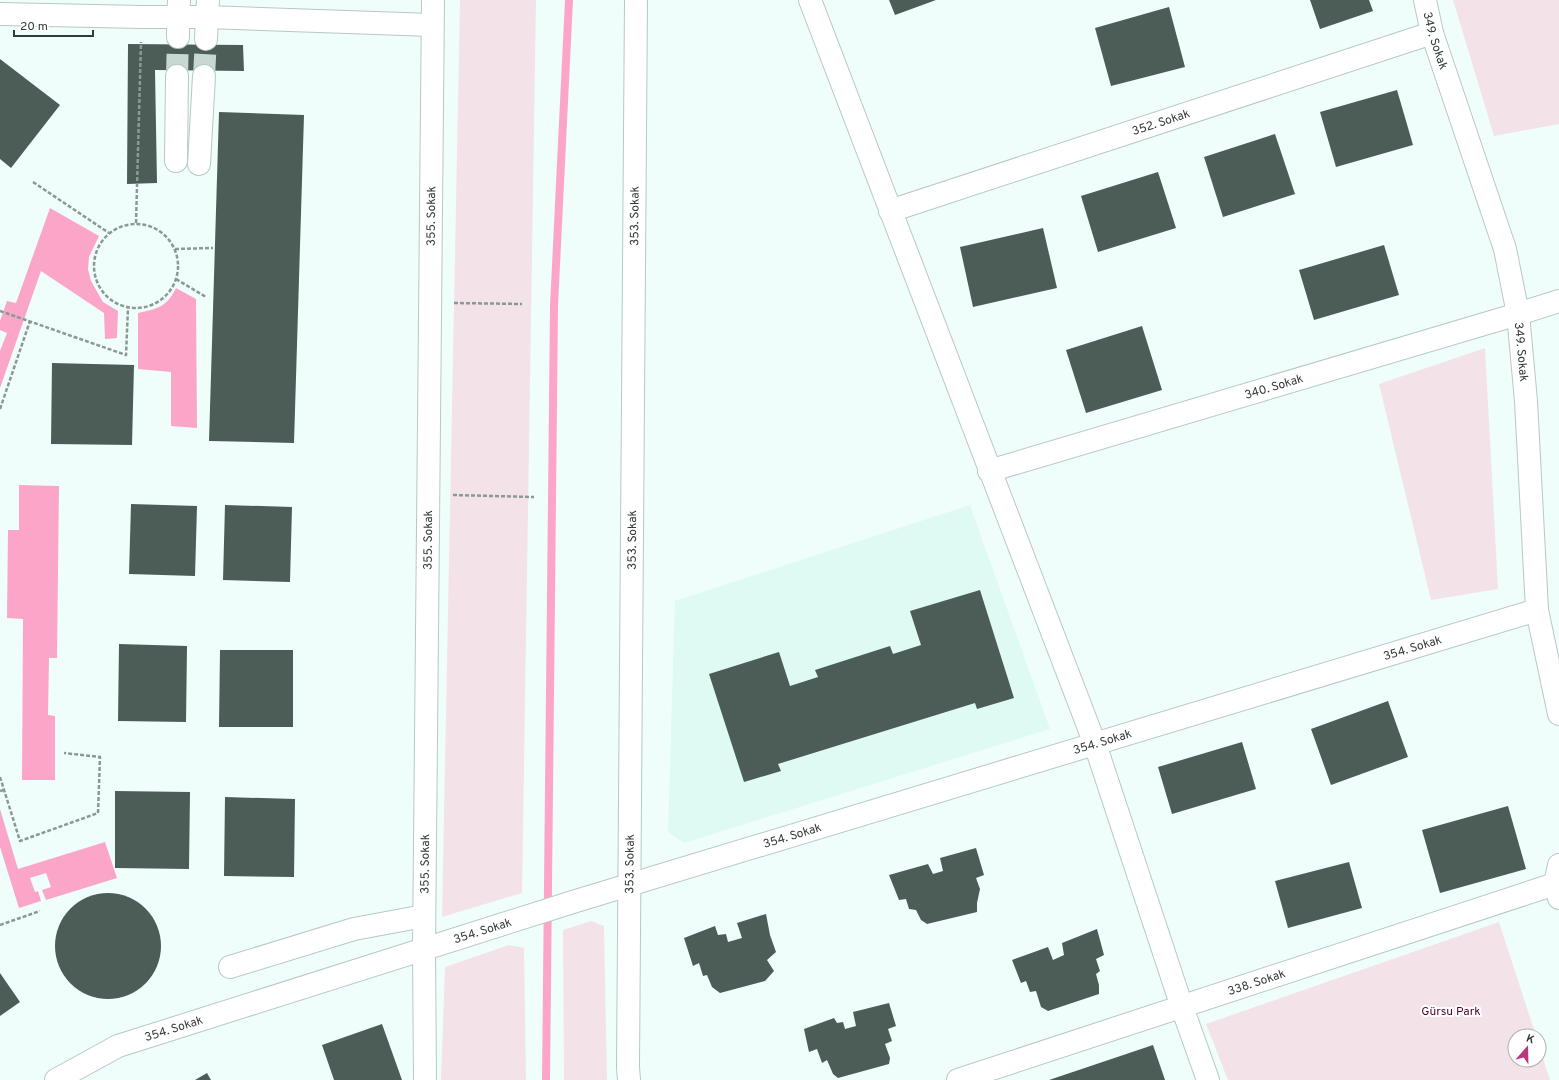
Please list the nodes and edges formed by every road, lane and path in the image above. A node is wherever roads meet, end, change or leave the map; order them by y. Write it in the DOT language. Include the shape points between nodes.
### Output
graph roads {
  1 [pos="432,0"];
  2 [pos="636,0"];
  3 [pos="810,0"];
  4 [pos="1425,0"];
  5 [pos="208,9"];
  6 [pos="0,14"];
  7 [pos="142,17"];
  8 [pos="178,18"];
  9 [pos="432,25"];
  10 [pos="1432,33"];
  11 [pos="206,39"];
  12 [pos="177,76"];
  13 [pos="204,76"];
  14 [pos="176,161"];
  15 [pos="199,164"];
  16 [pos="33,182"];
  17 [pos="890,211"];
  18 [pos="136,223"];
  19 [pos="108,233"];
  20 [pos="213,248"];
  21 [pos="175,249"];
  22 [pos="176,279"];
  23 [pos="206,297"];
  24 [pos="1559,301"];
  25 [pos="429,302"];
  26 [pos="522,304"];
  27 [pos="128,308"];
  28 [pos="0,311"];
  29 [pos="1518,314"];
  30 [pos="30,321"];
  31 [pos="0,409"];
  32 [pos="989,471"];
  33 [pos="428,494"];
  34 [pos="534,497"];
  35 [pos="1537,610"];
  36 [pos="1559,714"];
  37 [pos="1095,744"];
  38 [pos="64,754"];
  39 [pos="0,777"];
  40 [pos="4,790"];
  41 [pos="0,791"];
  42 [pos="1558,882"];
  43 [pos="629,885"];
  44 [pos="40,911"];
  45 [pos="424,916"];
  46 [pos="0,925"];
  47 [pos="424,949"];
  48 [pos="230,967"];
  49 [pos="1182,1007"];
  50 [pos="56,1080"];
  51 [pos="425,1080"];
  52 [pos="629,1080"];
  53 [pos="958,1080"];
  54 [pos="1208,1080"];
  1 -- 9 [label="street, 355. Sokak"];
  2 -- 43 [label="street, 353. Sokak"];
  3 -- 17 [label="street"];
  4 -- 10 [label="street, 349. Sokak"];
  5 -- 8 [label="street"];
  5 -- 9 [label="street"];
  5 -- 11 [label="street"];
  6 -- 7 [label="street"];
  7 -- 8 [label="street"];
  7 -- 18 [label="path"];
  9 -- 25 [label="street, 355. Sokak"];
  10 -- 17 [label="street, 352. Sokak"];
  10 -- 29 [label="street, 349. Sokak" via="1505,249"];
  12 -- 14 [label="street"];
  13 -- 15 [label="street"];
  16 -- 19 [label="path"];
  17 -- 32 [label="street"];
  18 -- 19 [label="path" via="121,226"];
  18 -- 21 [label="path" via="150,225 163,232"];
  19 -- 27 [label="path" via="99,244 94,258 94,271 105,295 115,303"];
  20 -- 21 [label="path"];
  21 -- 22 [label="path" via="179,272"];
  22 -- 23 [label="path"];
  22 -- 27 [label="path" via="165,298 154,305"];
  24 -- 29 [label="street, 340. Sokak"];
  25 -- 26 [label="path"];
  25 -- 33 [label="street, 355. Sokak"];
  27 -- 30 [label="path" via="126,354"];
  28 -- 30 [label="path"];
  29 -- 32 [label="street, 340. Sokak"];
  29 -- 35 [label="street, 349. Sokak" via="1526,401"];
  30 -- 31 [label="path"];
  32 -- 37 [label="street"];
  33 -- 34 [label="path"];
  33 -- 45 [label="street, 355. Sokak"];
  35 -- 36 [label="street, 349. Sokak"];
  35 -- 37 [label="street, 354. Sokak"];
  37 -- 43 [label="street, 354. Sokak"];
  37 -- 49 [label="street"];
  38 -- 40 [label="path" via="100,757 98,813 20,841"];
  39 -- 40 [label="path"];
  40 -- 41 [label="path"];
  42 -- 49 [label="street, 338. Sokak"];
  43 -- 47 [label="street, 354. Sokak"];
  43 -- 52 [label="street, 353. Sokak"];
  44 -- 46 [label="path"];
  45 -- 47 [label="street, 355. Sokak"];
  45 -- 48 [label="street" via="354,929"];
  47 -- 50 [label="street, 354. Sokak" via="118,1046"];
  47 -- 51 [label="street, 355. Sokak"];
  49 -- 53 [label="street, 338. Sokak"];
  49 -- 54 [label="street"];
}
